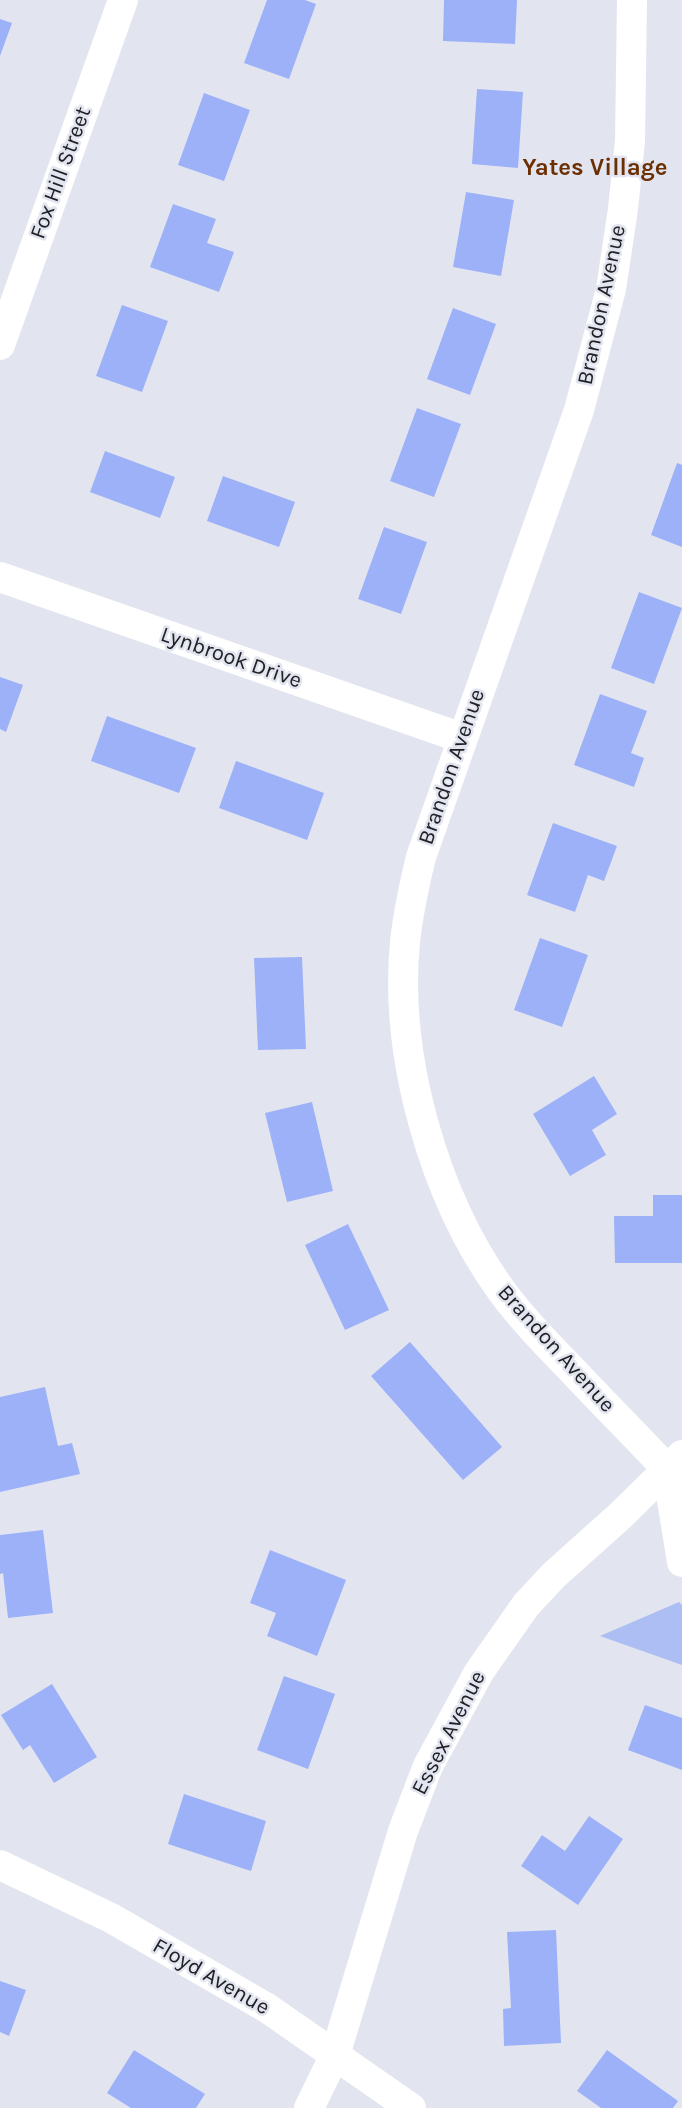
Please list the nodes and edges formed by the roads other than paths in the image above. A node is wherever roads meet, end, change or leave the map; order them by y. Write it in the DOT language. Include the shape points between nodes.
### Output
graph roads {
  1 [pos="123,0"];
  2 [pos="632,0"];
  3 [pos="0,345"];
  4 [pos="0,577"];
  5 [pos="462,738"];
  6 [pos="677,1466"];
  7 [pos="682,1562"];
  8 [pos="0,1864"];
  9 [pos="335,2055"];
  10 [pos="309,2108"];
  11 [pos="411,2108"];
  1 -- 3 [label="street, Fox Hill Street"];
  2 -- 5 [label="street, Brandon Avenue" via="630,141 610,289 579,410"];
  4 -- 5 [label="street, Lynbrook Drive"];
  5 -- 6 [label="street, Brandon Avenue" via="421,857 405,944 407,1039 425,1132 456,1215 501,1290 535,1332"];
  6 -- 7 [label="street"];
  6 -- 9 [label="street, Essex Avenue" via="554,1575 526,1605 479,1671 428,1766 403,1831"];
  8 -- 9 [label="street, Floyd Avenue" via="111,1918 267,2008"];
  9 -- 10 [label="street, Essex Avenue"];
  9 -- 11 [label="street, Floyd Avenue"];
}
